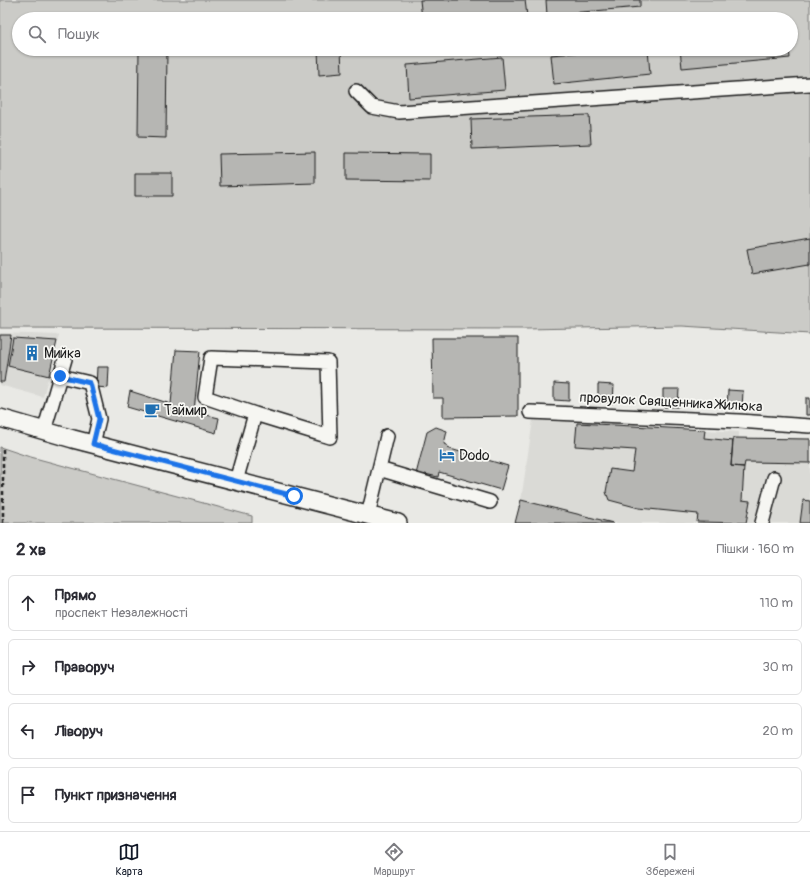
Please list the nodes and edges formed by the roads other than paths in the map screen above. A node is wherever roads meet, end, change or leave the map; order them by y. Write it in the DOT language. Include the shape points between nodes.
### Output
graph roads {
  1 [pos="810,84"];
  2 [pos="356,91"];
  3 [pos="65,359"];
  4 [pos="60,376"];
  5 [pos="530,412"];
  6 [pos="255,414"];
  7 [pos="0,418"];
  8 [pos="810,426"];
  9 [pos="44,431"];
  10 [pos="387,436"];
  11 [pos="93,444"];
  12 [pos="379,469"];
  13 [pos="774,478"];
  14 [pos="236,481"];
  15 [pos="490,502"];
  16 [pos="368,515"];
  17 [pos="398,523"];
  18 [pos="762,523"];
  1 -- 2 [label="street" via="399,112 372,107"];
  3 -- 4 [label="street"];
  4 -- 9 [label="street"];
  4 -- 11 [label="street" via="90,383 99,419"];
  5 -- 8 [label="street, провулок Священника Жилюка"];
  6 -- 6 [label="street" via="330,437 328,362 211,358 205,397"];
  6 -- 14 [label="street"];
  7 -- 9 [label="main road"];
  9 -- 11 [label="main road"];
  10 -- 12 [label="street"];
  11 -- 14 [label="main road"];
  12 -- 15 [label="street"];
  12 -- 16 [label="street"];
  13 -- 18 [label="street"];
  14 -- 16 [label="main road"];
  16 -- 17 [label="main road"];
}
